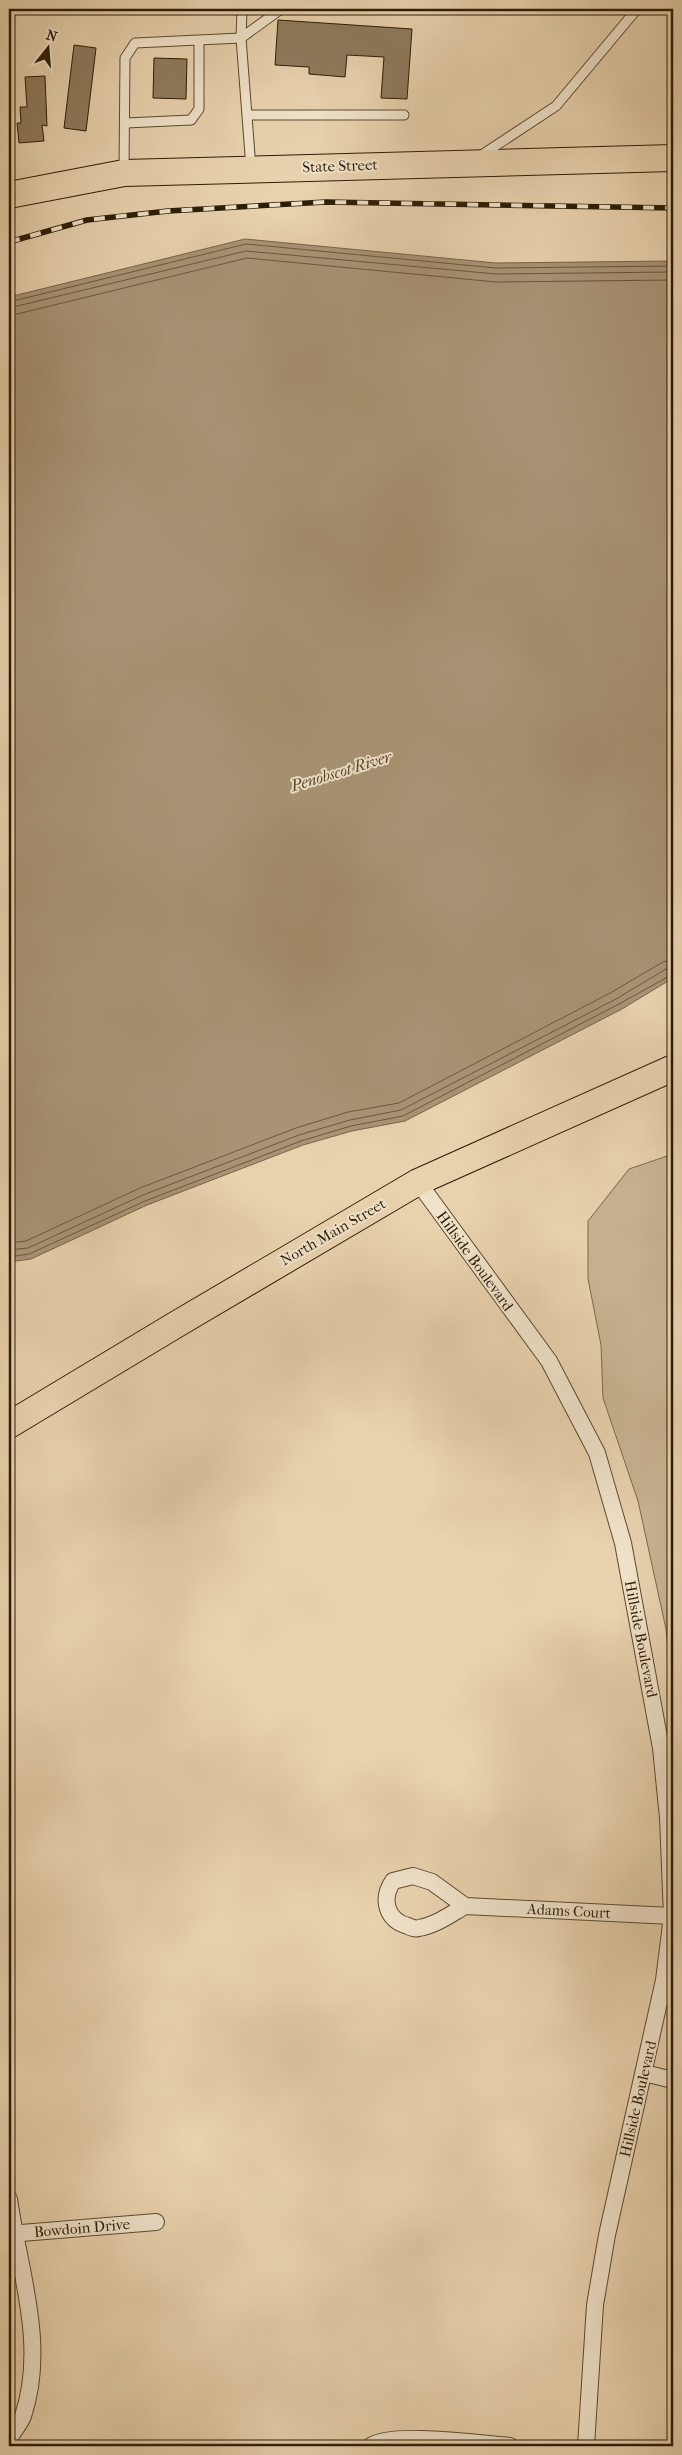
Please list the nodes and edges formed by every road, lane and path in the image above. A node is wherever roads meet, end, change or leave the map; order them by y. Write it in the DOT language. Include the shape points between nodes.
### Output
graph roads {
  1 [pos="242,9"];
  2 [pos="281,9"];
  3 [pos="636,9"];
  4 [pos="241,38"];
  5 [pos="199,41"];
  6 [pos="248,115"];
  7 [pos="404,115"];
  8 [pos="126,123"];
  9 [pos="673,158"];
  10 [pos="472,162"];
  11 [pos="251,168"];
  12 [pos="124,173"];
  13 [pos="9,195"];
  14 [pos="673,1068"];
  15 [pos="418,1182"];
  16 [pos="9,1425"];
  17 [pos="667,1747"];
  18 [pos="465,1906"];
  19 [pos="672,1916"];
  20 [pos="644,2074"];
  21 [pos="673,2080"];
  22 [pos="9,2199"];
  23 [pos="156,2222"];
  24 [pos="11,2234"];
  25 [pos="9,2439"];
  26 [pos="371,2446"];
  27 [pos="510,2446"];
  28 [pos="586,2446"];
  1 -- 4 [label="lane"];
  2 -- 4 [label="lane"];
  3 -- 10 [label="lane" via="556,106"];
  4 -- 5 [label="lane"];
  4 -- 6 [label="lane"];
  5 -- 8 [label="lane" via="199,109 191,120"];
  5 -- 8 [label="lane" via="135,43 125,58"];
  6 -- 7 [label="lane"];
  6 -- 11 [label="lane"];
  8 -- 12 [label="lane"];
  9 -- 10 [label="main road, State Street"];
  10 -- 11 [label="main road, State Street"];
  11 -- 12 [label="main road, State Street"];
  12 -- 13 [label="main road, State Street"];
  14 -- 15 [label="main road, North Main Street"];
  15 -- 16 [label="main road, North Main Street"];
  15 -- 17 [label="street, Hillside Boulevard" via="549,1361 597,1453 623,1543"];
  17 -- 19 [label="street, Hillside Boulevard"];
  18 -- 19 [label="street, Adams Court"];
  19 -- 20 [label="street, Hillside Boulevard" via="664,1980"];
  20 -- 21 [label="street"];
  20 -- 28 [label="street, Hillside Boulevard" via="607,2235 595,2305"];
  22 -- 24 [label="street"];
  23 -- 24 [label="street, Bowdoin Drive"];
  24 -- 25 [label="street" via="32,2326 32,2369 22,2418"];
  26 -- 27 [label="street" via="398,2440 430,2439"];
}
